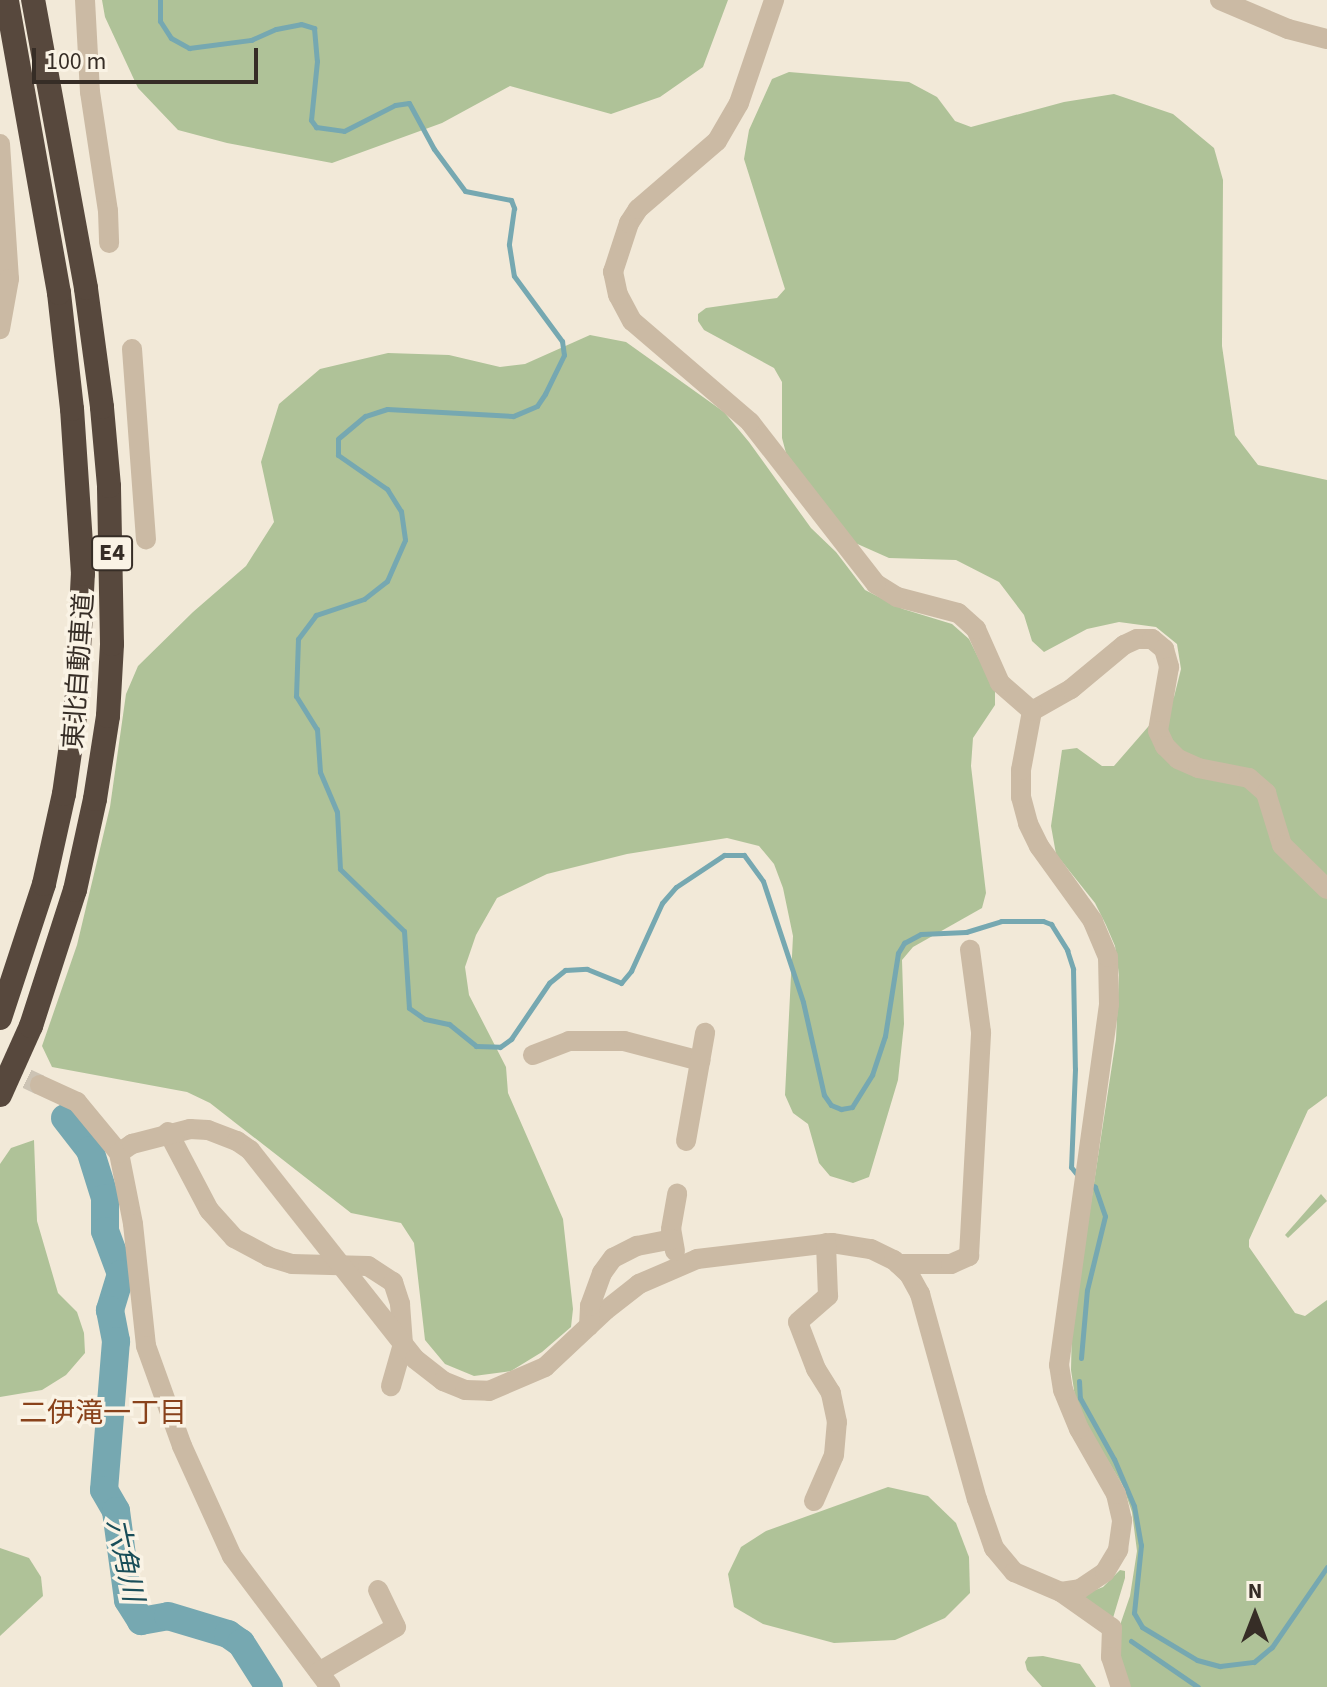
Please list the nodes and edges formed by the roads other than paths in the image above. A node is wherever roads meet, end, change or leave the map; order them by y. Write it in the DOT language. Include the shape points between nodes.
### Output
graph roads {
  1 [pos="7,0"];
  2 [pos="33,0"];
  3 [pos="85,0"];
  4 [pos="774,0"];
  5 [pos="1220,0"];
  6 [pos="1327,39"];
  7 [pos="0,144"];
  8 [pos="109,243"];
  9 [pos="0,329"];
  10 [pos="132,349"];
  11 [pos="146,539"];
  12 [pos="1032,711"];
  13 [pos="1327,889"];
  14 [pos="970,950"];
  15 [pos="0,1018"];
  16 [pos="705,1033"];
  17 [pos="533,1055"];
  18 [pos="700,1061"];
  19 [pos="40,1085"];
  20 [pos="0,1095"];
  21 [pos="168,1132"];
  22 [pos="686,1141"];
  23 [pos="119,1153"];
  24 [pos="677,1194"];
  25 [pos="672,1239"];
  26 [pos="826,1243"];
  27 [pos="898,1264"];
  28 [pos="341,1266"];
  29 [pos="678,1267"];
  30 [pos="589,1326"];
  31 [pos="403,1344"];
  32 [pos="391,1386"];
  33 [pos="814,1501"];
  34 [pos="378,1590"];
  35 [pos="1061,1592"];
  36 [pos="324,1680"];
  37 [pos="1121,1687"];
  1 -- 15 [label="highway, 東北自動車道 / E4" via="59,293 83,574 76,710 64,794 44,884"];
  2 -- 20 [label="highway, 東北自動車道 / E4" via="86,288 102,407 112,644 98,785 75,890 31,1026"];
  3 -- 8 [label="street" via="90,92"];
  4 -- 12 [label="street" via="739,103 717,141 638,209 629,223 613,272 618,295 632,321 750,422 876,584 897,597 958,613 976,629 1000,683"];
  5 -- 6 [label="street"];
  7 -- 9 [label="street" via="9,279"];
  10 -- 11 [label="street"];
  12 -- 13 [label="street" via="1071,689 1124,645 1152,639 1164,649 1169,667 1158,731 1165,746 1198,768 1249,778 1266,793 1282,845"];
  12 -- 35 [label="street" via="1021,770 1028,823 1093,921 1108,957 1109,1004 1059,1365 1063,1390 1116,1494 1122,1520 1118,1550 1105,1572 1080,1589"];
  14 -- 27 [label="street" via="981,1044 969,1256 951,1264"];
  16 -- 18 [label="street"];
  17 -- 18 [label="street" via="569,1041 624,1041"];
  18 -- 22 [label="street"];
  19 -- 23 [label="street" via="77,1102"];
  21 -- 23 [label="street"];
  21 -- 28 [label="street" via="208,1130 250,1150"];
  21 -- 28 [label="street" via="209,1210 234,1238 292,1264"];
  23 -- 36 [label="street" via="135,1237 146,1346 182,1446 232,1556"];
  24 -- 25 [label="street"];
  25 -- 29 [label="street"];
  25 -- 30 [label="street" via="637,1246 613,1258 594,1295"];
  26 -- 27 [label="street" via="871,1249"];
  26 -- 29 [label="street" via="697,1259"];
  26 -- 33 [label="street" via="828,1296 798,1322 831,1393 837,1422 834,1455"];
  27 -- 35 [label="street" via="920,1294 994,1548 1014,1572"];
  28 -- 31 [label="street"];
  28 -- 31 [label="street" via="368,1266 393,1282"];
  29 -- 30 [label="street" via="639,1284"];
  30 -- 31 [label="street" via="545,1367 489,1391 465,1390 443,1381"];
  31 -- 32 [label="street"];
  34 -- 36 [label="street" via="396,1627"];
  35 -- 37 [label="street" via="1112,1628 1111,1657"];
}
